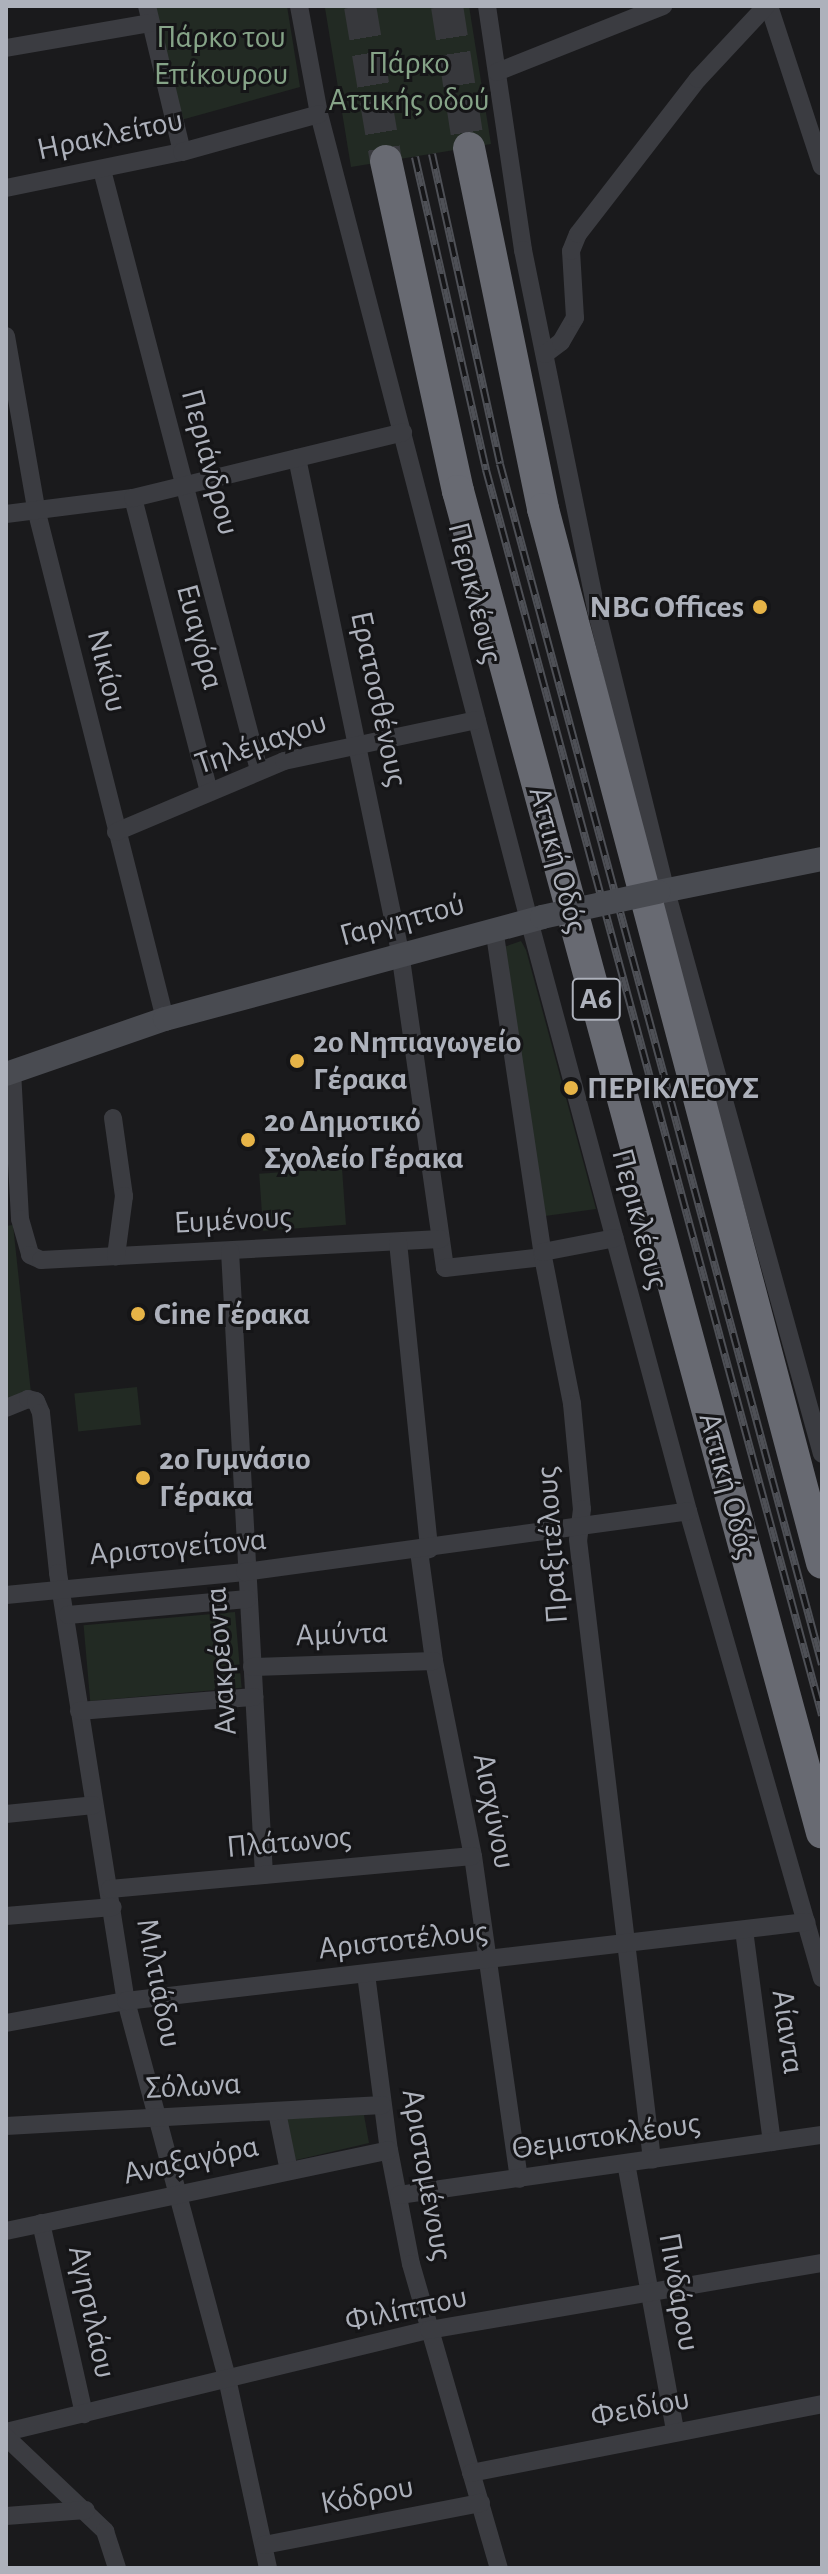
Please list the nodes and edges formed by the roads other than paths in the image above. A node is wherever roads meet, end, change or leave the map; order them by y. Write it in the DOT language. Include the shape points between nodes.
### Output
graph roads {
  1 [pos="299,6"];
  2 [pos="487,6"];
  3 [pos="663,6"];
  4 [pos="767,6"];
  5 [pos="149,15"];
  6 [pos="6,48"];
  7 [pos="497,72"];
  8 [pos="319,114"];
  9 [pos="469,148"];
  10 [pos="182,152"];
  11 [pos="386,161"];
  12 [pos="822,167"];
  13 [pos="102,170"];
  14 [pos="6,188"];
  15 [pos="6,336"];
  16 [pos="545,354"];
  17 [pos="403,432"];
  18 [pos="297,458"];
  19 [pos="185,486"];
  20 [pos="133,498"];
  21 [pos="37,513"];
  22 [pos="6,514"];
  23 [pos="477,720"];
  24 [pos="358,743"];
  25 [pos="259,770"];
  26 [pos="209,791"];
  27 [pos="116,832"];
  28 [pos="822,859"];
  29 [pos="662,892"];
  30 [pos="535,918"];
  31 [pos="494,928"];
  32 [pos="400,952"];
  33 [pos="165,1019"];
  34 [pos="8,1065"];
  35 [pos="113,1118"];
  36 [pos="615,1238"];
  37 [pos="440,1239"];
  38 [pos="398,1242"];
  39 [pos="230,1251"];
  40 [pos="543,1254"];
  41 [pos="116,1256"];
  42 [pos="6,1408"];
  43 [pos="822,1454"];
  44 [pos="688,1511"];
  45 [pos="578,1526"];
  46 [pos="424,1550"];
  47 [pos="822,1563"];
  48 [pos="245,1572"];
  49 [pos="62,1588"];
  50 [pos="6,1595"];
  51 [pos="247,1599"];
  52 [pos="68,1615"];
  53 [pos="434,1661"];
  54 [pos="252,1667"];
  55 [pos="254,1697"];
  56 [pos="79,1711"];
  57 [pos="94,1805"];
  58 [pos="6,1814"];
  59 [pos="822,1833"];
  60 [pos="473,1856"];
  61 [pos="264,1875"];
  62 [pos="111,1898"];
  63 [pos="6,1916"];
  64 [pos="806,1922"];
  65 [pos="744,1930"];
  66 [pos="626,1947"];
  67 [pos="488,1961"];
  68 [pos="366,1974"];
  69 [pos="822,1978"];
  70 [pos="126,2001"];
  71 [pos="6,2023"];
  72 [pos="382,2105"];
  73 [pos="277,2112"];
  74 [pos="155,2117"];
  75 [pos="6,2126"];
  76 [pos="822,2135"];
  77 [pos="772,2142"];
  78 [pos="389,2150"];
  79 [pos="652,2160"];
  80 [pos="626,2163"];
  81 [pos="289,2171"];
  82 [pos="519,2179"];
  83 [pos="173,2194"];
  84 [pos="399,2195"];
  85 [pos="41,2223"];
  86 [pos="6,2231"];
  87 [pos="822,2263"];
  88 [pos="648,2296"];
  89 [pos="429,2330"];
  90 [pos="228,2383"];
  91 [pos="822,2404"];
  92 [pos="84,2414"];
  93 [pos="675,2431"];
  94 [pos="6,2434"];
  95 [pos="471,2473"];
  96 [pos="481,2503"];
  97 [pos="86,2510"];
  98 [pos="6,2516"];
  99 [pos="264,2545"];
  100 [pos="117,2568"];
  101 [pos="268,2568"];
  102 [pos="499,2568"];
  1 -- 8 [label="street, Περικλέους"];
  2 -- 7 [label="street"];
  3 -- 7 [label="street"];
  4 -- 12 [label="street"];
  4 -- 16 [label="street" via="698,79 578,234 571,251 575,318 561,342"];
  5 -- 6 [label="street"];
  5 -- 10 [label="street"];
  7 -- 16 [label="street" via="513,195"];
  8 -- 10 [label="street, Ηρακλείτου"];
  8 -- 17 [label="street, Περικλέους"];
  9 -- 47 [label="highway, Α6" via="543,509"];
  10 -- 13 [label="street, Ηρακλείτου"];
  11 -- 59 [label="highway, Αττική Οδός / Α6" via="458,491"];
  13 -- 14 [label="street, Ηρακλείτου"];
  13 -- 19 [label="street, Περιάνδρου"];
  15 -- 21 [label="street, Νικίου"];
  16 -- 29 [label="street" via="582,549"];
  17 -- 18 [label="street"];
  17 -- 23 [label="street, Περικλέους"];
  18 -- 19 [label="street"];
  18 -- 24 [label="street, Ερατοσθένους"];
  19 -- 20 [label="street"];
  19 -- 25 [label="street, Περιάνδρου"];
  20 -- 21 [label="street"];
  20 -- 26 [label="street, Ευαγόρα"];
  21 -- 22 [label="street"];
  21 -- 27 [label="street, Νικίου"];
  23 -- 24 [label="street, Τηλέμαχου"];
  23 -- 30 [label="street, Περικλέους"];
  24 -- 25 [label="street, Τηλέμαχου"];
  24 -- 32 [label="street, Ερατοσθένους"];
  25 -- 26 [label="street, Τηλέμαχου"];
  26 -- 27 [label="street, Τηλέμαχου"];
  27 -- 33 [label="street, Νικίου"];
  28 -- 29 [label="street, Γαργηττού"];
  29 -- 30 [label="street, Γαργηττού, bridge"];
  29 -- 43 [label="street"];
  30 -- 31 [label="street, Γαργηττού"];
  30 -- 36 [label="street, Περικλέους"];
  31 -- 32 [label="street, Γαργηττού"];
  31 -- 40 [label="street, Πραξιτέλους"];
  32 -- 33 [label="street, Γαργηττού"];
  32 -- 37 [label="street, Ερατοσθένους"];
  33 -- 34 [label="street, Γαργηττού"];
  34 -- 41 [label="street, Ευμένους" via="20,1219 30,1255 41,1260"];
  35 -- 41 [label="street" via="124,1196"];
  36 -- 40 [label="street"];
  36 -- 44 [label="street, Περικλέους"];
  37 -- 38 [label="street, Ευμένους"];
  37 -- 40 [label="street, Ερατοσθένους" via="445,1268"];
  38 -- 39 [label="street, Ευμένους"];
  38 -- 46 [label="street, Αισχύνου"];
  39 -- 41 [label="street, Ευμένους"];
  39 -- 48 [label="street, Ανακρέοντα"];
  40 -- 45 [label="street, Πραξιτέλους" via="572,1404 582,1509"];
  42 -- 49 [label="street, Μιλτιάδου" via="36,1401"];
  44 -- 45 [label="street, Αριστογείτονα"];
  44 -- 64 [label="street, Περικλέους"];
  45 -- 46 [label="street, Αριστογείτονα"];
  45 -- 66 [label="street, Πραξιτέλους"];
  46 -- 48 [label="street, Αριστογείτονα"];
  46 -- 53 [label="street, Αισχύνου"];
  48 -- 49 [label="street, Αριστογείτονα"];
  48 -- 51 [label="street, Ανακρέοντα"];
  49 -- 50 [label="street, Αριστογείτονα"];
  49 -- 52 [label="street, Μιλτιάδου"];
  51 -- 52 [label="street"];
  51 -- 54 [label="street, Ανακρέοντα"];
  52 -- 56 [label="street, Μιλτιάδου"];
  53 -- 54 [label="street, Αμύντα"];
  53 -- 60 [label="street, Αισχύνου"];
  54 -- 55 [label="street, Ανακρέοντα"];
  55 -- 56 [label="street"];
  55 -- 61 [label="street, Ανακρέοντα"];
  56 -- 57 [label="street, Μιλτιάδου"];
  57 -- 58 [label="street"];
  57 -- 62 [label="street, Μιλτιάδου"];
  60 -- 61 [label="street, Πλάτωνος"];
  60 -- 67 [label="street, Αισχύνου"];
  61 -- 62 [label="street, Πλάτωνος"];
  62 -- 63 [label="street, Πλάτωνος"];
  62 -- 70 [label="street, Μιλτιάδου"];
  64 -- 65 [label="street, Αριστοτέλους"];
  64 -- 69 [label="street, Περικλέους"];
  65 -- 66 [label="street, Αριστοτέλους"];
  65 -- 77 [label="street, Αίαντα"];
  66 -- 67 [label="street, Αριστοτέλους"];
  66 -- 79 [label="street, Πραξιτέλους"];
  67 -- 68 [label="street, Αριστοτέλους"];
  67 -- 82 [label="street, Αισχύνου"];
  68 -- 70 [label="street, Αριστοτέλους"];
  68 -- 72 [label="street, Αριστομένους"];
  70 -- 71 [label="street, Αριστοτέλους"];
  70 -- 74 [label="street, Μιλτιάδου"];
  72 -- 73 [label="street, Σόλωνα"];
  72 -- 78 [label="street, Αριστομένους"];
  73 -- 74 [label="street, Σόλωνα"];
  73 -- 81 [label="street"];
  74 -- 75 [label="street, Σόλωνα"];
  74 -- 83 [label="street, Μιλτιάδου"];
  76 -- 77 [label="street, Θεμιστοκλέους"];
  77 -- 79 [label="street, Θεμιστοκλέους"];
  78 -- 81 [label="street, Αναξαγόρα"];
  78 -- 84 [label="street, Αριστομένους"];
  79 -- 80 [label="street, Θεμιστοκλέους"];
  80 -- 82 [label="street, Θεμιστοκλέους"];
  80 -- 88 [label="street, Πινδάρου"];
  81 -- 83 [label="street, Αναξαγόρα"];
  82 -- 84 [label="street, Θεμιστοκλέους"];
  83 -- 85 [label="street, Αναξαγόρα"];
  83 -- 90 [label="street, Μιλτιάδου"];
  84 -- 89 [label="street, Αριστομένους"];
  85 -- 86 [label="street, Αναξαγόρα"];
  85 -- 92 [label="street, Αγησιλάου"];
  87 -- 88 [label="street, Φιλίππου"];
  88 -- 89 [label="street, Φιλίππου"];
  88 -- 93 [label="street, Πινδάρου"];
  89 -- 90 [label="street, Φιλίππου"];
  89 -- 95 [label="street, Αριστομένους"];
  90 -- 92 [label="street, Φιλίππου"];
  90 -- 99 [label="street, Μιλτιάδου"];
  91 -- 93 [label="street, Φειδίου"];
  92 -- 94 [label="street, Φιλίππου"];
  93 -- 95 [label="street, Φειδίου"];
  94 -- 97 [label="street"];
  95 -- 96 [label="street, Αριστομένους"];
  96 -- 99 [label="street, Κόδρου"];
  96 -- 102 [label="street, Αριστομένους"];
  97 -- 98 [label="street"];
  97 -- 100 [label="street" via="105,2531"];
  99 -- 101 [label="street, Μιλτιάδου"];
}
